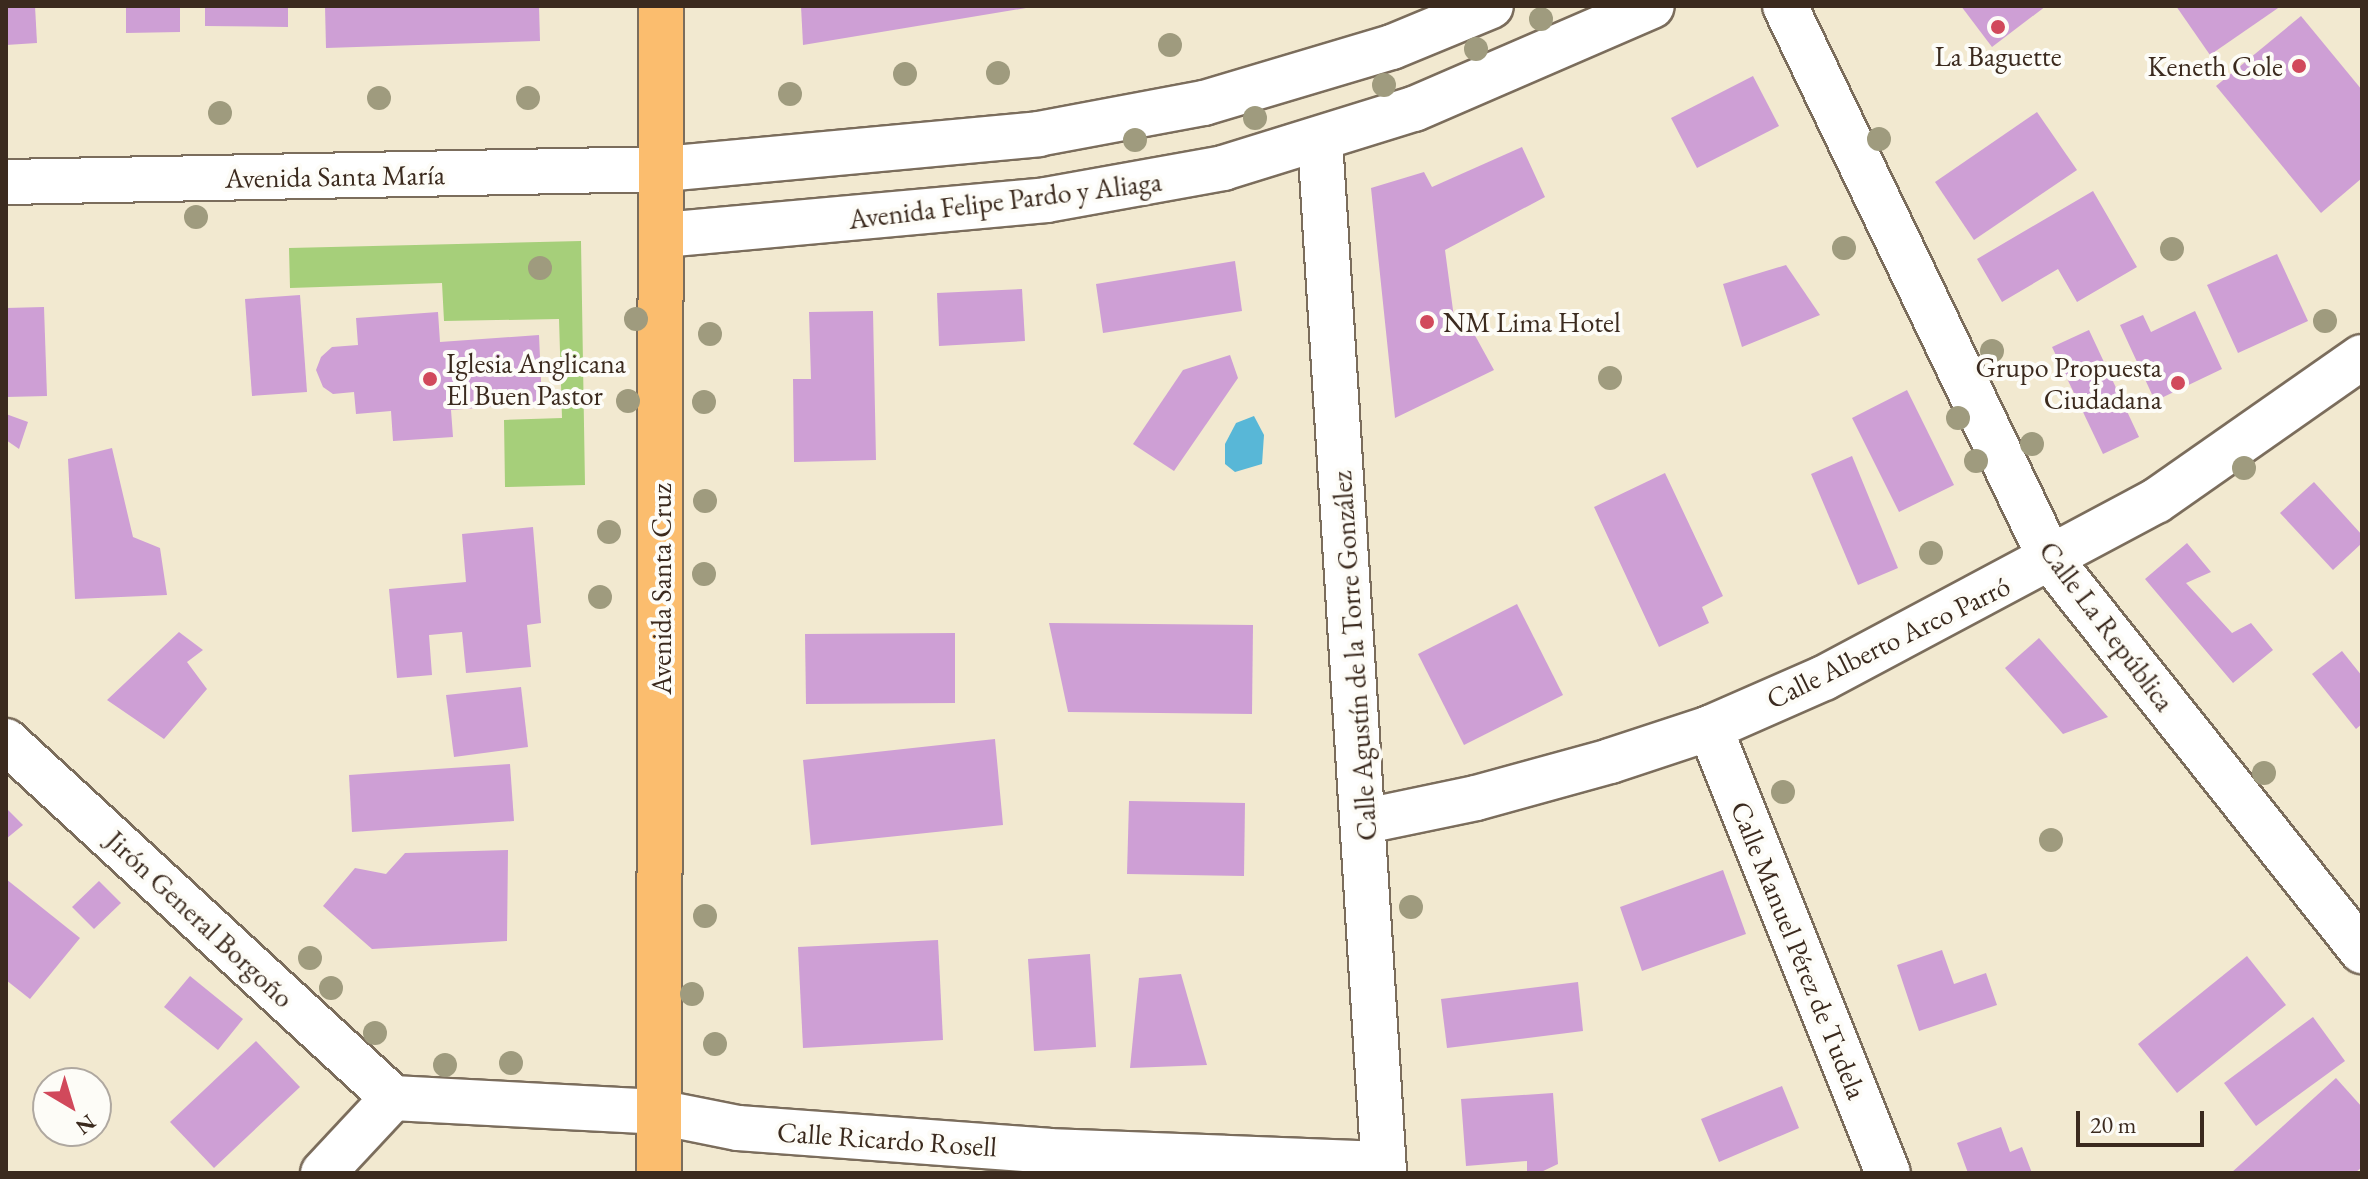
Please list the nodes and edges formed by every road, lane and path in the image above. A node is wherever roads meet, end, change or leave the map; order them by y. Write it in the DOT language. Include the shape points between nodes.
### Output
graph roads {
  1 [pos="661,6"];
  2 [pos="1491,6"];
  3 [pos="1652,6"];
  4 [pos="1785,6"];
  5 [pos="1320,140"];
  6 [pos="664,169"];
  7 [pos="6,182"];
  8 [pos="663,235"];
  9 [pos="2362,357"];
  10 [pos="2051,560"];
  11 [pos="1710,728"];
  12 [pos="6,741"];
  13 [pos="1366,821"];
  14 [pos="2362,951"];
  15 [pos="393,1098"];
  16 [pos="658,1112"];
  17 [pos="1048,1162"];
  18 [pos="1383,1168"];
  19 [pos="323,1173"];
  20 [pos="659,1173"];
  21 [pos="1888,1173"];
  1 -- 6 [label="main road, Avenida Santa Cruz"];
  2 -- 6 [label="street" via="1318,70 1116,122 916,148"];
  3 -- 5 [label="street, Avenida Felipe Pardo y Aliaga" via="1492,79"];
  4 -- 10 [label="street, Calle La República"];
  5 -- 8 [label="street, Avenida Felipe Pardo y Aliaga" via="1223,168 1046,200"];
  5 -- 13 [label="street, Calle Agustín de la Torre González"];
  6 -- 7 [label="street, Avenida Santa María"];
  6 -- 8 [label="main road, Avenida Santa Cruz"];
  8 -- 16 [label="main road, Avenida Santa Cruz"];
  9 -- 10 [label="street, Calle Alberto Arco Parró" via="2156,501"];
  10 -- 11 [label="street, Calle Alberto Arco Parró" via="1824,678"];
  10 -- 14 [label="street, Calle La República"];
  11 -- 13 [label="street, Calle Alberto Arco Parró" via="1544,782"];
  11 -- 21 [label="street, Calle Manuel Pérez de Tudela"];
  12 -- 15 [label="street, Jirón General Borgoño"];
  13 -- 18 [label="street, Calle Agustín de la Torre González"];
  15 -- 16 [label="street, Calle Ricardo Rosell"];
  15 -- 19 [label="street"];
  16 -- 17 [label="street, Calle Ricardo Rosell" via="738,1128"];
  16 -- 20 [label="main road, Avenida Santa Cruz"];
  17 -- 18 [label="street, Calle Ricardo Rosell"];
}
